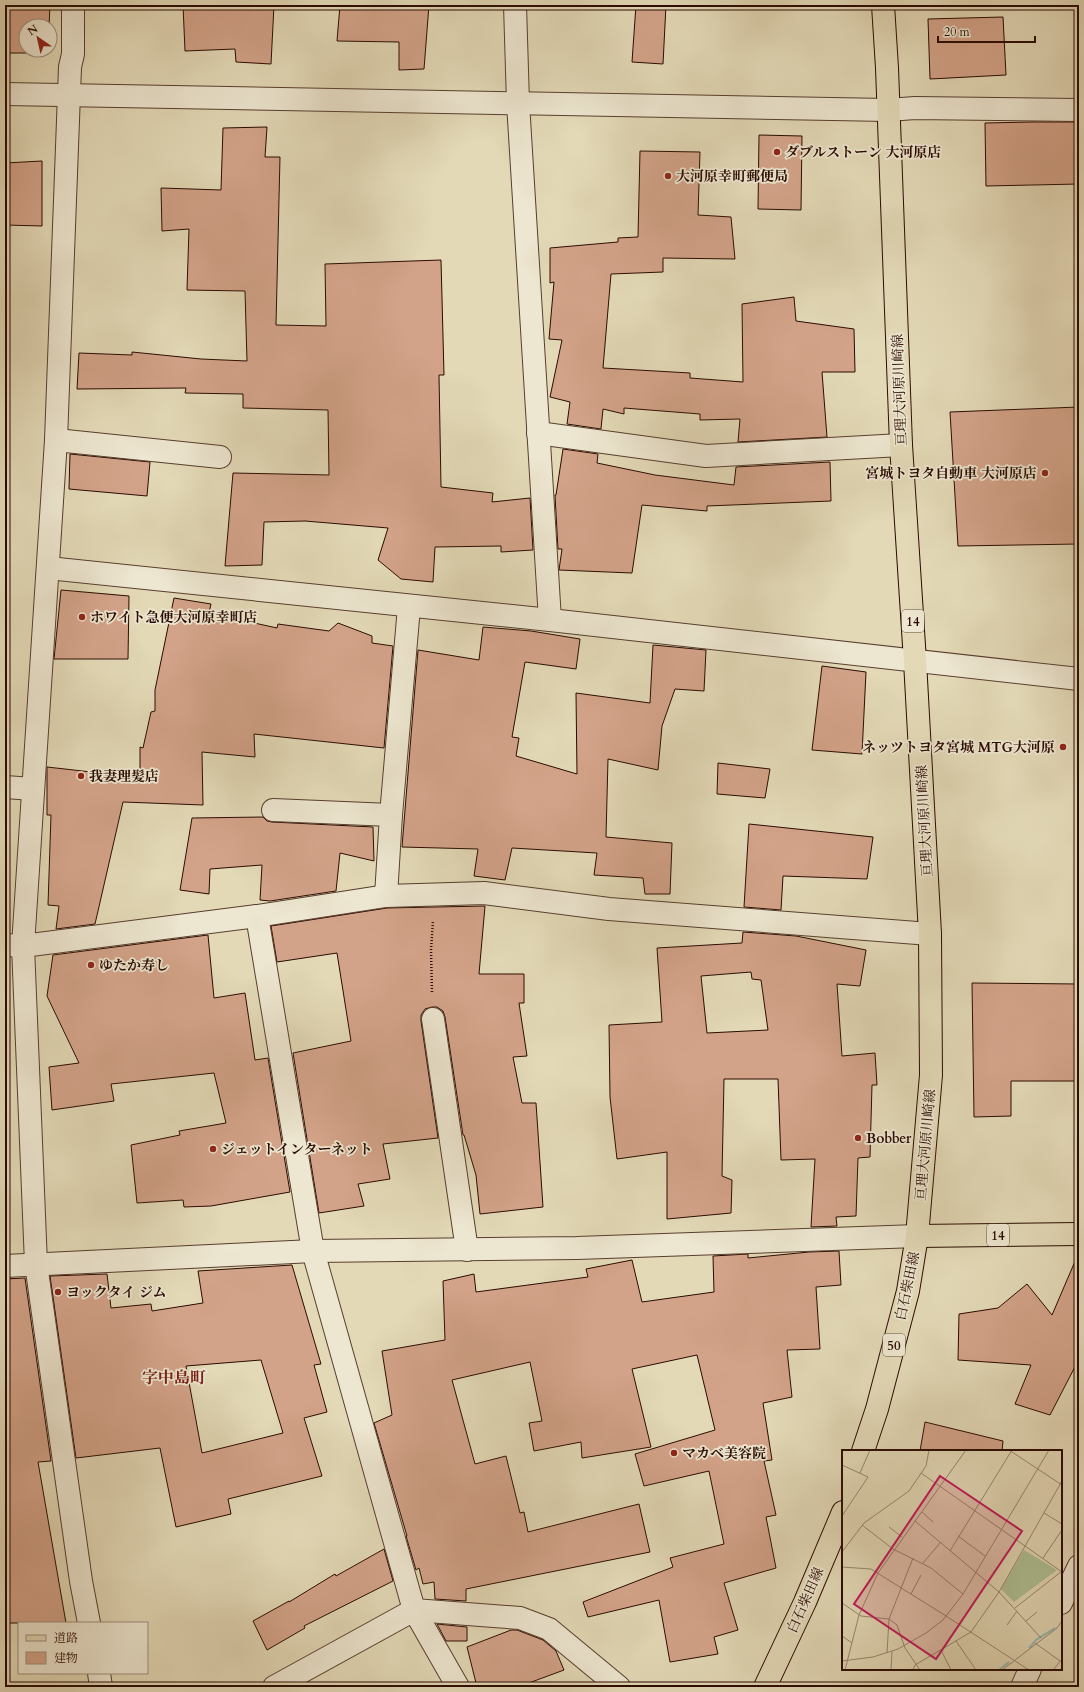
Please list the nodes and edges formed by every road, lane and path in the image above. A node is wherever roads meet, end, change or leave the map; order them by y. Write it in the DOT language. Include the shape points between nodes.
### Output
graph roads {
  1 [pos="73,5"];
  2 [pos="515,5"];
  3 [pos="883,5"];
  4 [pos="5,94"];
  5 [pos="70,94"];
  6 [pos="518,103"];
  7 [pos="888,110"];
  8 [pos="1079,110"];
  9 [pos="538,433"];
  10 [pos="56,440"];
  11 [pos="901,445"];
  12 [pos="220,457"];
  13 [pos="48,568"];
  14 [pos="409,607"];
  15 [pos="550,620"];
  16 [pos="915,661"];
  17 [pos="1079,679"];
  18 [pos="5,788"];
  19 [pos="33,789"];
  20 [pos="273,810"];
  21 [pos="391,815"];
  22 [pos="434,894"];
  23 [pos="386,896"];
  24 [pos="257,916"];
  25 [pos="930,934"];
  26 [pos="14,945"];
  27 [pos="433,1019"];
  28 [pos="1079,1234"];
  29 [pos="917,1236"];
  30 [pos="467,1250"];
  31 [pos="313,1251"];
  32 [pos="36,1264"];
  33 [pos="5,1266"];
  34 [pos="863,1450"];
  35 [pos="842,1514"];
  36 [pos="1077,1574"];
  37 [pos="1062,1601"];
  38 [pos="414,1610"];
  39 [pos="89,1622"];
  40 [pos="1030,1670"];
  41 [pos="99,1674"];
  42 [pos="101,1687"];
  43 [pos="274,1687"];
  44 [pos="458,1687"];
  45 [pos="619,1687"];
  46 [pos="765,1687"];
  47 [pos="1022,1687"];
  1 -- 5 [label="street"];
  2 -- 6 [label="street"];
  3 -- 7 [label="main road, 亘理大河原川崎線 / 14"];
  4 -- 5 [label="street"];
  5 -- 6 [label="street"];
  5 -- 10 [label="street"];
  6 -- 7 [label="street"];
  6 -- 9 [label="street"];
  7 -- 8 [label="street"];
  7 -- 11 [label="main road, 亘理大河原川崎線 / 14"];
  9 -- 11 [label="street" via="706,456"];
  9 -- 15 [label="street"];
  10 -- 12 [label="street"];
  10 -- 13 [label="street"];
  11 -- 16 [label="main road, 亘理大河原川崎線 / 14"];
  13 -- 14 [label="street"];
  13 -- 19 [label="street"];
  14 -- 15 [label="street"];
  14 -- 21 [label="street"];
  15 -- 16 [label="street"];
  16 -- 17 [label="street"];
  16 -- 25 [label="main road, 亘理大河原川崎線 / 14"];
  18 -- 19 [label="street"];
  19 -- 26 [label="street"];
  20 -- 21 [label="street"];
  21 -- 23 [label="street"];
  22 -- 23 [label="street"];
  22 -- 25 [label="street" via="484,893 609,909"];
  22 -- 27 [label="path" via="431,950"];
  23 -- 24 [label="street"];
  24 -- 26 [label="street"];
  24 -- 31 [label="street"];
  25 -- 29 [label="main road, 亘理大河原川崎線 / 14" via="931,1075"];
  26 -- 32 [label="street"];
  27 -- 30 [label="street"];
  28 -- 29 [label="main road, 14"];
  29 -- 30 [label="street"];
  29 -- 34 [label="main road, 白石柴田線 / 50" via="908,1291 877,1409"];
  30 -- 31 [label="street"];
  31 -- 32 [label="street"];
  31 -- 38 [label="street"];
  32 -- 33 [label="street"];
  32 -- 39 [label="street"];
  35 -- 46 [label="main road, 白石柴田線"];
  36 -- 37 [label="street"];
  38 -- 43 [label="street"];
  38 -- 44 [label="street"];
  38 -- 45 [label="street" via="520,1618 549,1629"];
  40 -- 47 [label="street"];
  41 -- 42 [label="street"];
}
